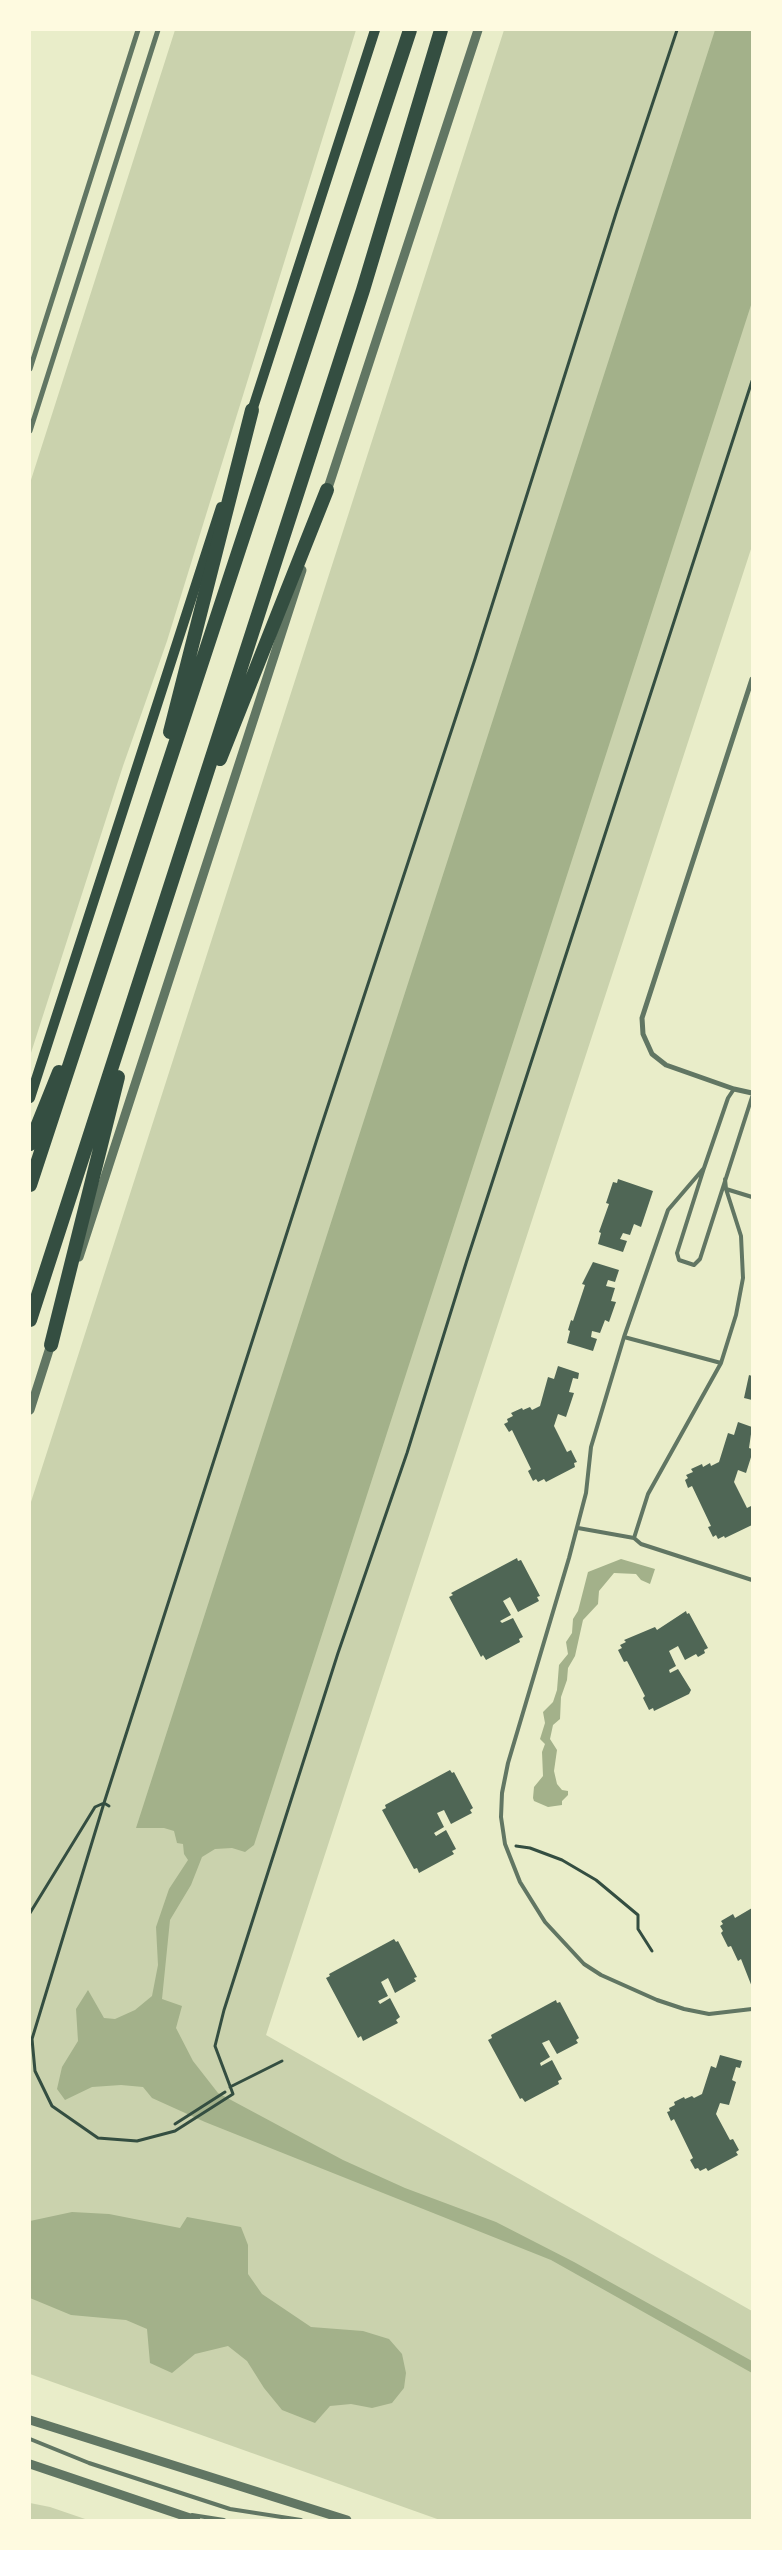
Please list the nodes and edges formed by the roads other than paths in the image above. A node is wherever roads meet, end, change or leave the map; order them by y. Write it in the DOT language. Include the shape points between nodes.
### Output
graph roads {
  1 [pos="138,30"];
  2 [pos="158,30"];
  3 [pos="375,30"];
  4 [pos="410,30"];
  5 [pos="441,30"];
  6 [pos="478,30"];
  7 [pos="30,369"];
  8 [pos="252,410"];
  9 [pos="30,431"];
  10 [pos="328,490"];
  11 [pos="752,679"];
  12 [pos="138,857"];
  13 [pos="175,873"];
  14 [pos="111,944"];
  15 [pos="148,957"];
  16 [pos="734,1089"];
  17 [pos="752,1093"];
  18 [pos="752,1097"];
  19 [pos="30,1098"];
  20 [pos="30,1144"];
  21 [pos="704,1168"];
  22 [pos="725,1179"];
  23 [pos="30,1185"];
  24 [pos="726,1189"];
  25 [pos="752,1197"];
  26 [pos="30,1320"];
  27 [pos="624,1337"];
  28 [pos="51,1346"];
  29 [pos="721,1363"];
  30 [pos="30,1410"];
  31 [pos="578,1528"];
  32 [pos="634,1538"];
  33 [pos="752,1580"];
  34 [pos="752,2009"];
  35 [pos="30,2420"];
  36 [pos="30,2439"];
  37 [pos="30,2464"];
  38 [pos="168,2511"];
  39 [pos="196,2520"];
  40 [pos="224,2520"];
  41 [pos="301,2520"];
  42 [pos="347,2520"];
  1 -- 7 [label="street"];
  2 -- 9 [label="street"];
  3 -- 8 [label="main road"];
  4 -- 12 [label="highway"];
  5 -- 13 [label="highway" via="363,290"];
  6 -- 10 [label="street"];
  8 -- 12 [label="highway"];
  8 -- 19 [label="main road"];
  10 -- 13 [label="highway"];
  10 -- 28 [label="street"];
  11 -- 16 [label="street" via="642,1018 643,1034 652,1054 666,1065"];
  12 -- 14 [label="highway"];
  13 -- 15 [label="highway"];
  14 -- 20 [label="highway"];
  14 -- 23 [label="highway"];
  15 -- 26 [label="highway"];
  15 -- 28 [label="highway"];
  16 -- 17 [label="street"];
  16 -- 21 [label="lane"];
  18 -- 22 [label="lane"];
  21 -- 22 [label="lane" via="677,1253 679,1260 694,1265 700,1259"];
  21 -- 27 [label="lane" via="668,1210"];
  22 -- 24 [label="lane"];
  24 -- 25 [label="lane"];
  24 -- 29 [label="lane" via="741,1236 743,1278"];
  27 -- 29 [label="lane"];
  27 -- 31 [label="lane" via="591,1447"];
  28 -- 30 [label="street"];
  29 -- 32 [label="lane" via="648,1494"];
  31 -- 32 [label="lane"];
  31 -- 34 [label="lane" via="508,1763 501,1817 505,1844 520,1882 545,1922 584,1964 601,1975 684,2009 709,2014"];
  32 -- 33 [label="lane" via="641,1544"];
  35 -- 42 [label="street"];
  36 -- 41 [label="lane" via="90,2463 230,2509"];
  37 -- 38 [label="street"];
  38 -- 39 [label="street"];
  38 -- 40 [label="lane"];
}
